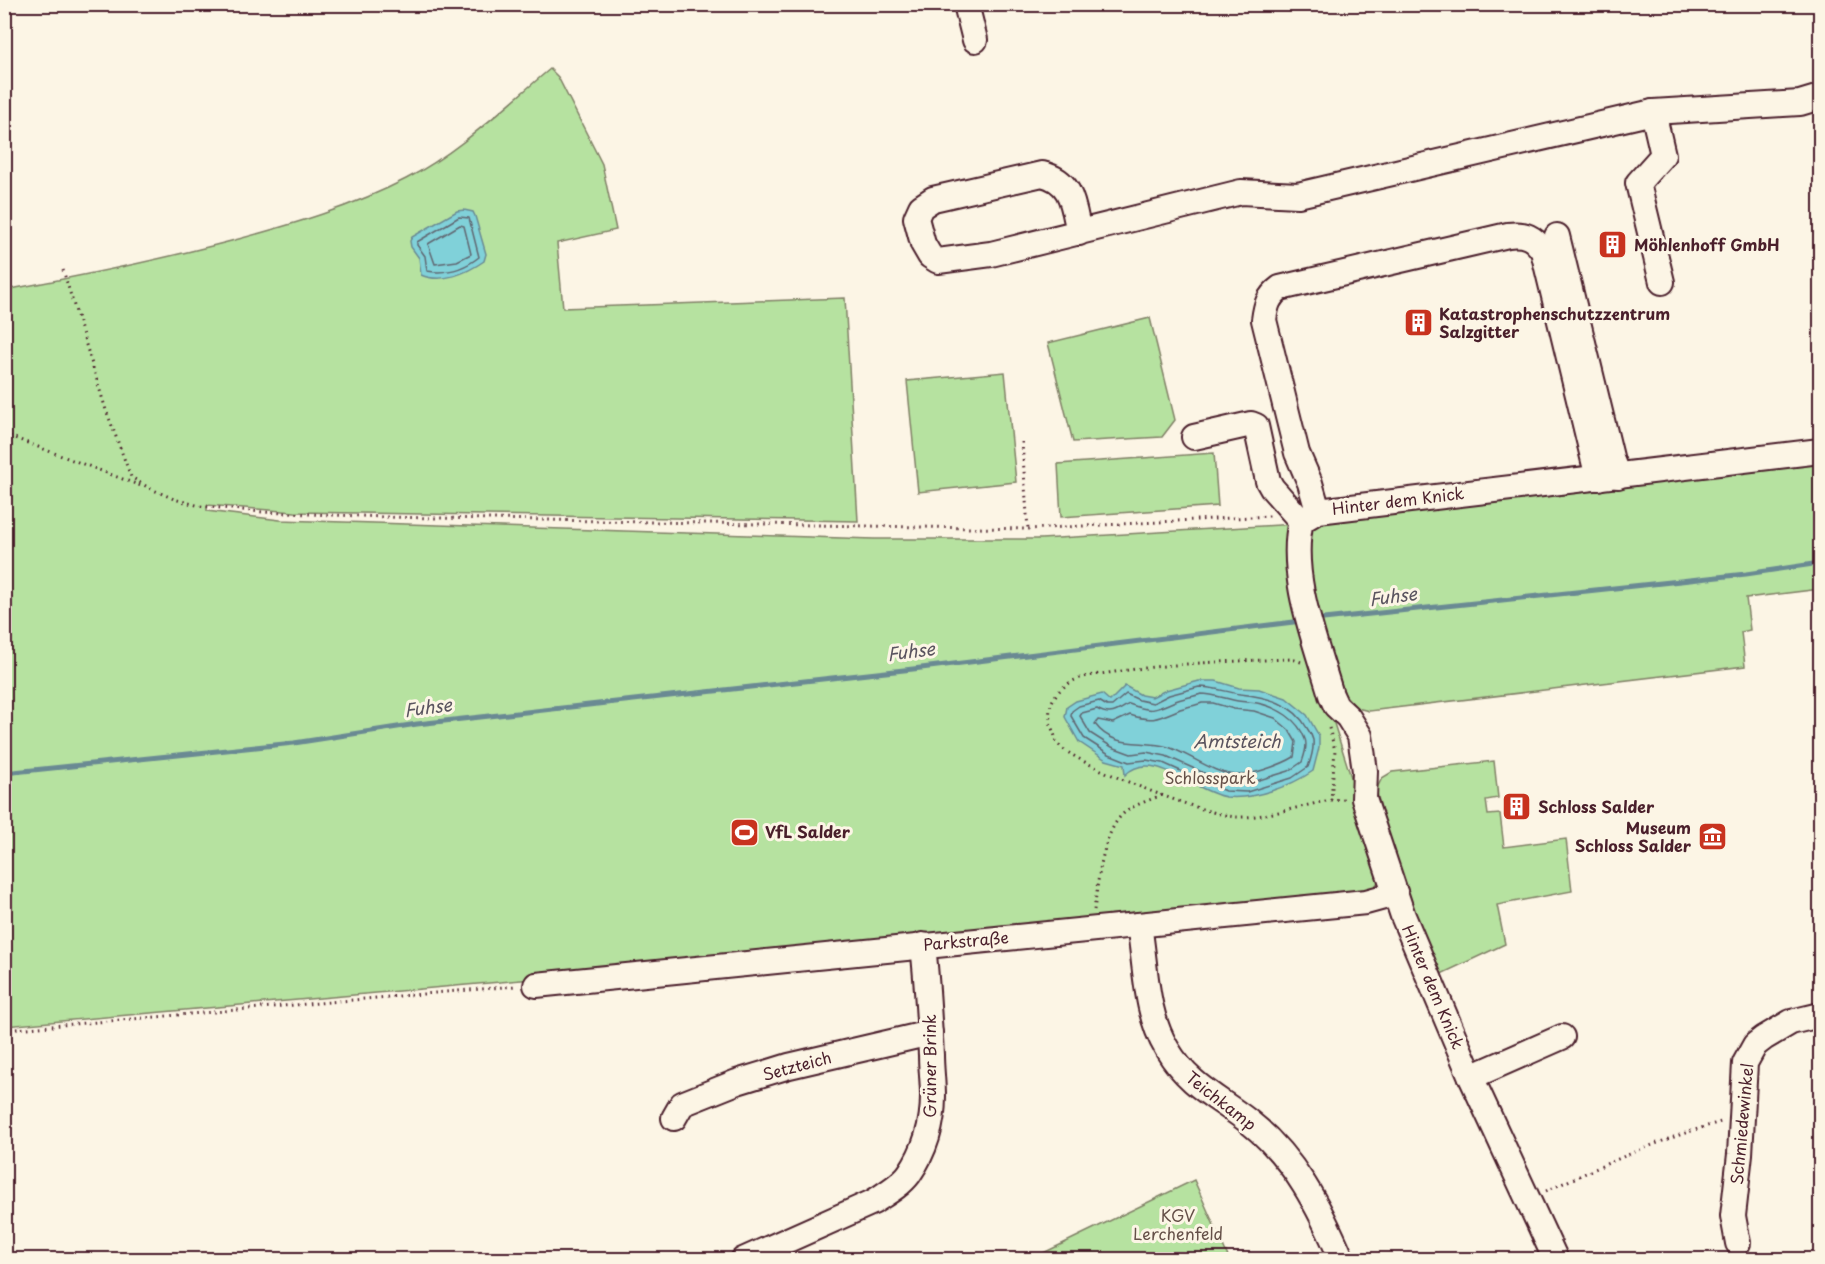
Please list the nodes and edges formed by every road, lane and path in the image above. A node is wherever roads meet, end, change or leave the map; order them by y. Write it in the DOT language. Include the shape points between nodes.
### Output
graph roads {
  1 [pos="966,4"];
  2 [pos="975,40"];
  3 [pos="1821,98"];
  4 [pos="1653,112"];
  5 [pos="1079,233"];
  6 [pos="1557,236"];
  7 [pos="63,270"];
  8 [pos="1662,282"];
  9 [pos="4,434"];
  10 [pos="1194,437"];
  11 [pos="1022,442"];
  12 [pos="1821,451"];
  13 [pos="1608,477"];
  14 [pos="149,488"];
  15 [pos="1310,516"];
  16 [pos="1028,530"];
  17 [pos="1303,663"];
  18 [pos="1326,719"];
  19 [pos="1162,795"];
  20 [pos="1364,799"];
  21 [pos="1331,800"];
  22 [pos="1395,894"];
  23 [pos="1139,925"];
  24 [pos="1092,930"];
  25 [pos="923,945"];
  26 [pos="536,985"];
  27 [pos="1821,1015"];
  28 [pos="4,1030"];
  29 [pos="930,1034"];
  30 [pos="1562,1037"];
  31 [pos="1471,1077"];
  32 [pos="1741,1116"];
  33 [pos="674,1118"];
  34 [pos="1542,1192"];
  35 [pos="1738,1243"];
  36 [pos="743,1260"];
  37 [pos="1342,1260"];
  38 [pos="1556,1260"];
  1 -- 2 [label="street"];
  3 -- 4 [label="street" via="1800,103"];
  4 -- 5 [label="street" via="1298,195 1241,192"];
  4 -- 8 [label="street" via="1663,155 1638,183"];
  5 -- 5 [label="street" via="991,254 938,261 923,244 916,218 921,207 933,199 1042,174 1054,176 1064,184"];
  6 -- 13 [label="street" via="1612,461"];
  7 -- 14 [label="path" via="124,461 131,477"];
  9 -- 14 [label="path"];
  10 -- 15 [label="street" via="1256,426 1272,488"];
  11 -- 16 [label="path"];
  12 -- 13 [label="street, Hinter dem Knick"];
  13 -- 15 [label="street, Hinter dem Knick"];
  13 -- 15 [label="street" via="1543,251 1530,236 1508,235 1280,288 1271,295 1264,320 1297,453 1310,483"];
  14 -- 16 [label="path" via="200,506 262,512"];
  15 -- 16 [label="path"];
  15 -- 20 [label="street, Hinter dem Knick" via="1297,539 1306,611 1331,695 1360,736"];
  17 -- 19 [label="path" via="1292,659 1155,666 1073,681 1059,691 1050,705 1050,723 1058,744 1070,754"];
  18 -- 21 [label="path" via="1335,750"];
  19 -- 21 [label="path" via="1238,818"];
  19 -- 24 [label="path" via="1124,812 1113,828 1099,874"];
  20 -- 21 [label="path"];
  20 -- 22 [label="street, Hinter dem Knick"];
  22 -- 23 [label="street, Parkstraße" via="1366,902"];
  22 -- 31 [label="street, Hinter dem Knick"];
  23 -- 24 [label="street, Parkstraße"];
  23 -- 37 [label="street, Teichkamp" via="1152,1009 1166,1048 1189,1079 1248,1121 1295,1170 1317,1205"];
  24 -- 25 [label="street, Parkstraße"];
  25 -- 26 [label="street, Parkstraße"];
  25 -- 29 [label="street, Grüner Brink"];
  26 -- 28 [label="path"];
  27 -- 32 [label="street, Schmiedewinkel" via="1791,1022 1755,1045 1745,1063"];
  29 -- 33 [label="street, Setzteich" via="737,1082 682,1104"];
  29 -- 36 [label="street, Grüner Brink" via="932,1118 927,1138 908,1175 873,1202"];
  30 -- 31 [label="street"];
  31 -- 38 [label="street, Hinter dem Knick"];
  32 -- 34 [label="path" via="1618,1158"];
  32 -- 35 [label="street, Schmiedewinkel" via="1733,1215"];
}
